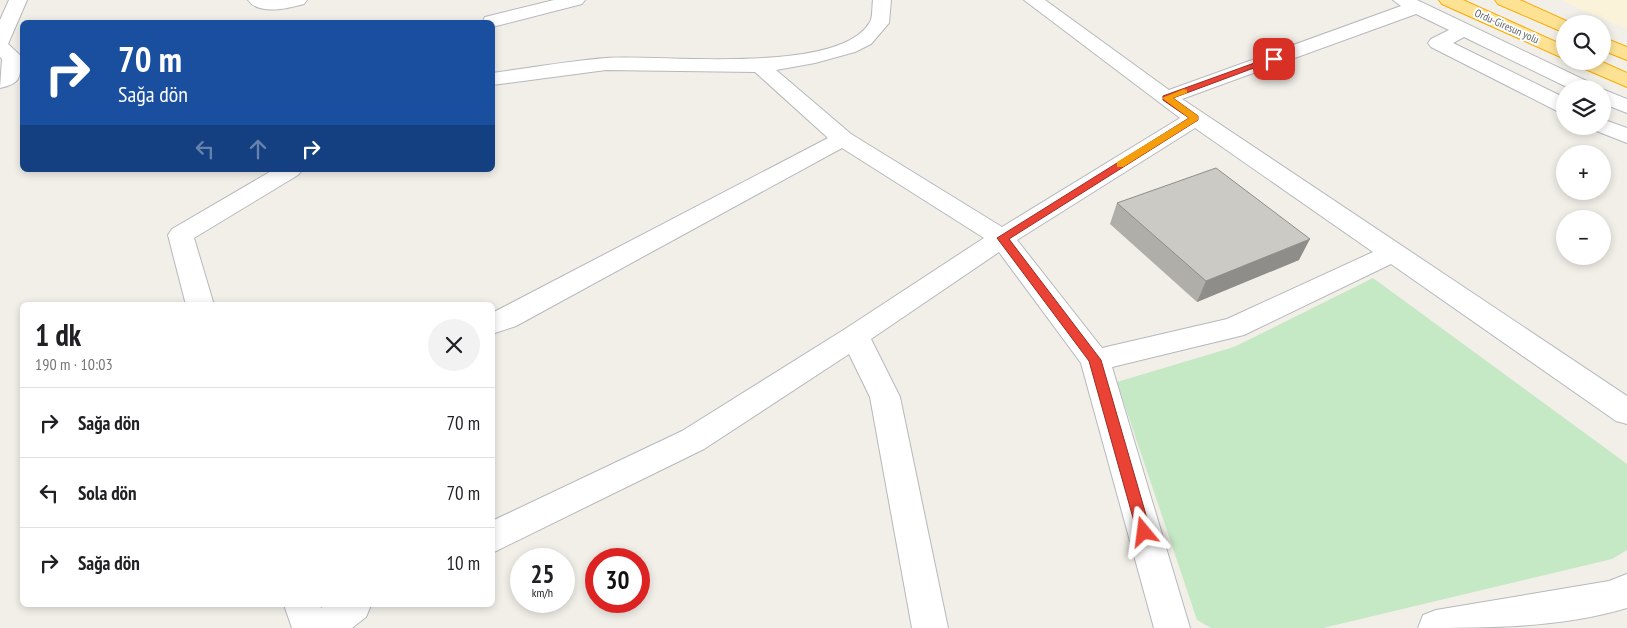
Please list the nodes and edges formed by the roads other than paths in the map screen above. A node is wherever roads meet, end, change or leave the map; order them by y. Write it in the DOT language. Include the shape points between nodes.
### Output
graph roads {
  1 [pos="18,0"];
  2 [pos="257,0"];
  3 [pos="298,0"];
  4 [pos="576,0"];
  5 [pos="882,0"];
  6 [pos="1033,0"];
  7 [pos="1448,0"];
  8 [pos="1504,0"];
  9 [pos="1410,4"];
  10 [pos="495,20"];
  11 [pos="1556,22"];
  12 [pos="1464,30"];
  13 [pos="0,42"];
  14 [pos="0,47"];
  15 [pos="1611,47"];
  16 [pos="1556,49"];
  17 [pos="1627,54"];
  18 [pos="760,66"];
  19 [pos="1603,70"];
  20 [pos="495,78"];
  21 [pos="1569,80"];
  22 [pos="1627,81"];
  23 [pos="0,82"];
  24 [pos="1166,98"];
  25 [pos="1611,100"];
  26 [pos="1556,102"];
  27 [pos="1627,107"];
  28 [pos="1195,118"];
  29 [pos="1611,129"];
  30 [pos="1627,136"];
  31 [pos="843,139"];
  32 [pos="287,172"];
  33 [pos="1002,238"];
  34 [pos="1393,253"];
  35 [pos="199,302"];
  36 [pos="495,323"];
  37 [pos="855,336"];
  38 [pos="1095,360"];
  39 [pos="1627,412"];
  40 [pos="495,537"];
  41 [pos="1627,591"];
  42 [pos="303,607"];
  43 [pos="350,607"];
  44 [pos="310,628"];
  45 [pos="324,628"];
  46 [pos="930,628"];
  47 [pos="1172,628"];
  48 [pos="1436,628"];
  1 -- 13 [label="street"];
  2 -- 3 [label="street" via="274,5"];
  4 -- 10 [label="street"];
  5 -- 18 [label="street" via="880,23 864,40 808,59"];
  6 -- 24 [label="street"];
  7 -- 16 [label="highway, Ordu-Giresun yolu"];
  8 -- 11 [label="highway, Ordu-Giresun yolu"];
  9 -- 12 [label="street"];
  9 -- 24 [label="street"];
  12 -- 21 [label="street"];
  12 -- 26 [label="street" via="1438,43"];
  14 -- 23 [label="street" via="12,58 9,79"];
  15 -- 17 [label="highway"];
  18 -- 20 [label="street" via="606,64"];
  18 -- 31 [label="street"];
  19 -- 22 [label="highway"];
  24 -- 28 [label="street"];
  25 -- 27 [label="street"];
  28 -- 33 [label="street"];
  28 -- 34 [label="street"];
  29 -- 30 [label="street"];
  31 -- 33 [label="street"];
  31 -- 36 [label="street"];
  32 -- 35 [label="street" via="181,235"];
  33 -- 37 [label="street"];
  33 -- 38 [label="street"];
  34 -- 38 [label="street" via="1234,328"];
  34 -- 39 [label="street"];
  37 -- 40 [label="street" via="693,440"];
  37 -- 46 [label="street" via="885,397"];
  38 -- 47 [label="street"];
  41 -- 48 [label="street" via="1609,598"];
  42 -- 44 [label="street"];
  43 -- 45 [label="street"];
}
